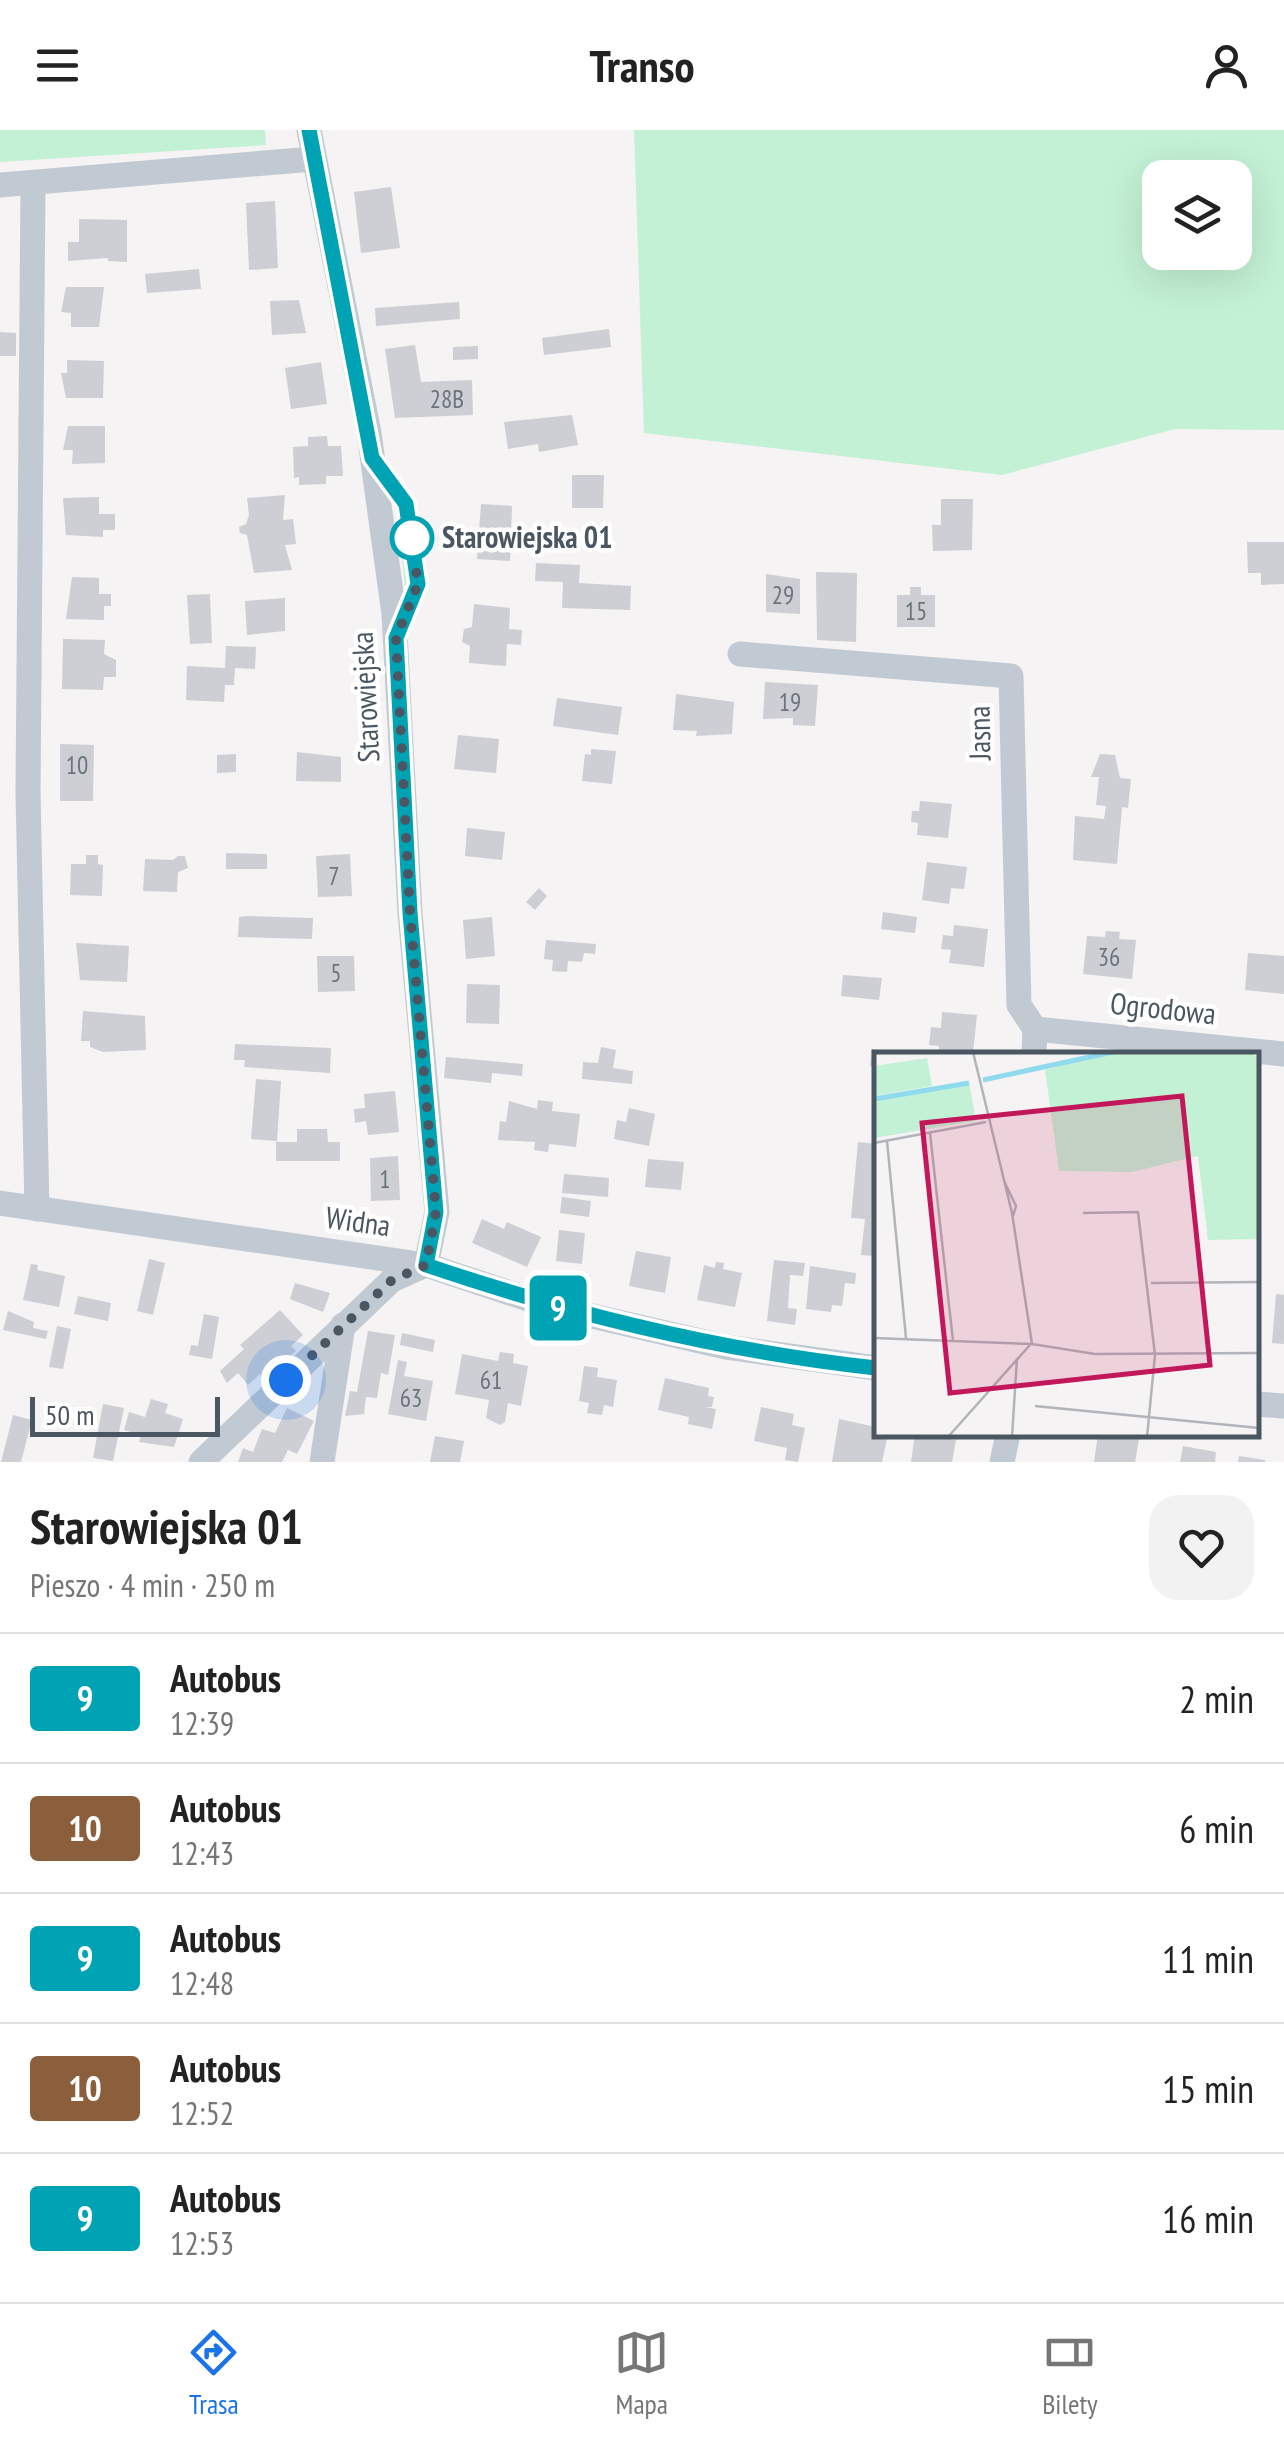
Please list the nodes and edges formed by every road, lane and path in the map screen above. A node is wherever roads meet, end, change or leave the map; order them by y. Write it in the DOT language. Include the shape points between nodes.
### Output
graph roads {
  1 [pos="309,130"];
  2 [pos="314,159"];
  3 [pos="33,183"];
  4 [pos="0,185"];
  5 [pos="740,654"];
  6 [pos="1035,1042"];
  7 [pos="1242,1052"];
  8 [pos="1259,1053"];
  9 [pos="1284,1054"];
  10 [pos="0,1203"];
  11 [pos="38,1209"];
  12 [pos="426,1265"];
  13 [pos="342,1324"];
  14 [pos="874,1368"];
  15 [pos="1259,1404"];
  16 [pos="1284,1406"];
  17 [pos="1007,1437"];
  18 [pos="201,1462"];
  19 [pos="322,1462"];
  20 [pos="1002,1462"];
  1 -- 2 [label="street, Starowiejska"];
  2 -- 3 [label="street"];
  2 -- 12 [label="street, Starowiejska" via="372,458 396,638 410,913 436,1212"];
  3 -- 4 [label="street"];
  3 -- 11 [label="street" via="28,793"];
  5 -- 6 [label="street, Jasna" via="1010,676 1019,1005"];
  6 -- 7 [label="street, Ogrodowa"];
  8 -- 9 [label="street, Ogrodowa"];
  10 -- 11 [label="street, Widna"];
  11 -- 12 [label="street, Widna"];
  12 -- 13 [label="street" via="392,1280"];
  12 -- 14 [label="street, Widna" via="549,1306 690,1339"];
  13 -- 18 [label="street"];
  13 -- 19 [label="street"];
  15 -- 16 [label="street"];
  17 -- 20 [label="street"];
}
